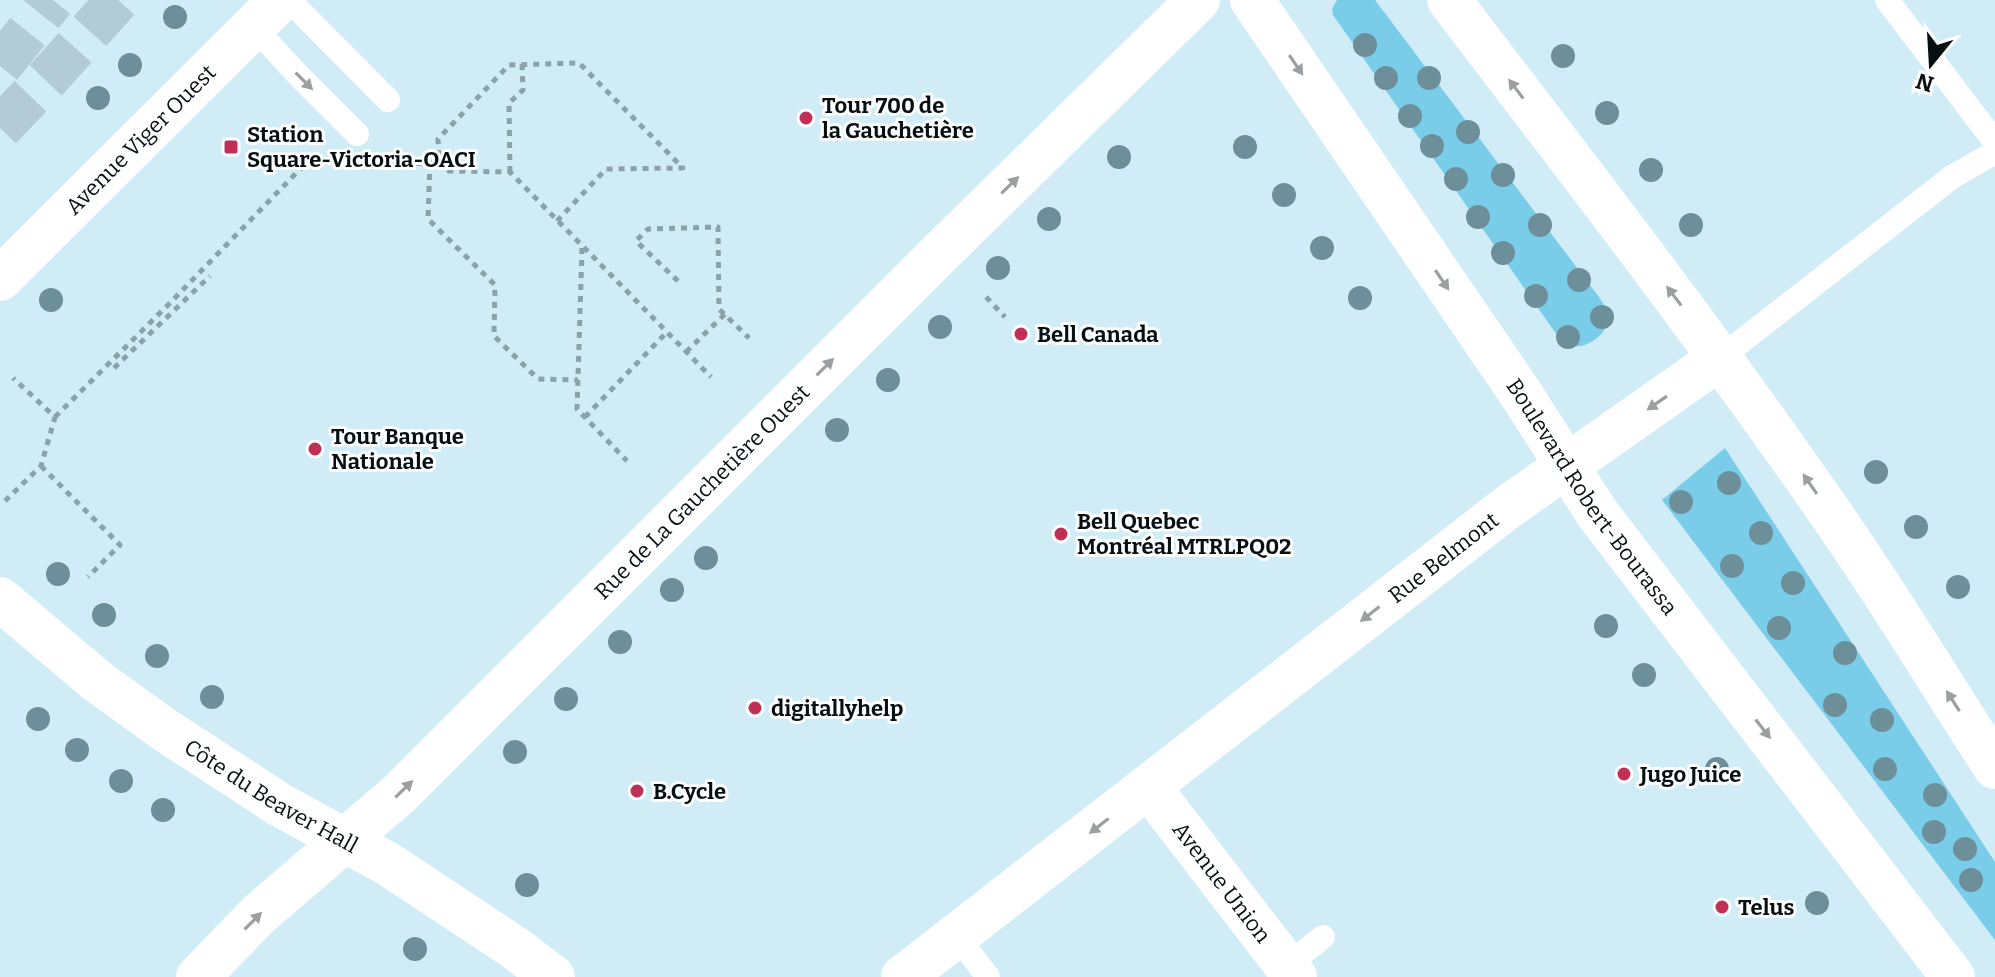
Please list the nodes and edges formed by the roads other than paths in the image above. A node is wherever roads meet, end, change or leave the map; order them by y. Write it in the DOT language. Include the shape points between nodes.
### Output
graph roads {
  1 [pos="289,0"];
  2 [pos="1198,0"];
  3 [pos="1252,0"];
  4 [pos="1449,0"];
  5 [pos="1887,0"];
  6 [pos="266,13"];
  7 [pos="388,100"];
  8 [pos="357,134"];
  9 [pos="1995,142"];
  10 [pos="1995,152"];
  11 [pos="0,279"];
  12 [pos="1720,358"];
  13 [pos="1567,466"];
  14 [pos="0,599"];
  15 [pos="1995,767"];
  16 [pos="1149,787"];
  17 [pos="345,840"];
  18 [pos="957,936"];
  19 [pos="1323,937"];
  20 [pos="1291,972"];
  21 [pos="198,977"];
  22 [pos="553,977"];
  23 [pos="903,977"];
  24 [pos="988,977"];
  25 [pos="1953,977"];
  1 -- 7 [label="lane"];
  17 -- 2 [label="street, Rue de La Gauchetière Ouest, one-way" via="399,794"];
  3 -- 13 [label="street, Boulevard Robert-Bourassa, one-way"];
  12 -- 4 [label="street, one-way"];
  5 -- 9 [label="lane"];
  6 -- 8 [label="lane, one-way" via="299,76"];
  6 -- 11 [label="street, Avenue Viger Ouest"];
  10 -- 12 [label="lane, Rue Belmont" via="1952,177"];
  12 -- 13 [label="street, Rue Belmont, one-way"];
  15 -- 12 [label="street, one-way" via="1847,537"];
  13 -- 16 [label="street, Rue Belmont, one-way"];
  13 -- 25 [label="street, Boulevard Robert-Bourassa, one-way" via="1597,513"];
  14 -- 17 [label="street, Côte du Beaver Hall" via="68,658 201,755"];
  16 -- 18 [label="street, Rue Belmont, one-way"];
  16 -- 20 [label="street, Avenue Union"];
  21 -- 17 [label="street, Rue de La Gauchetière Ouest, one-way" via="259,914"];
  17 -- 22 [label="street, Côte du Beaver Hall" via="433,893"];
  18 -- 23 [label="street, Rue Belmont"];
  18 -- 24 [label="lane"];
  19 -- 20 [label="lane"];
}
